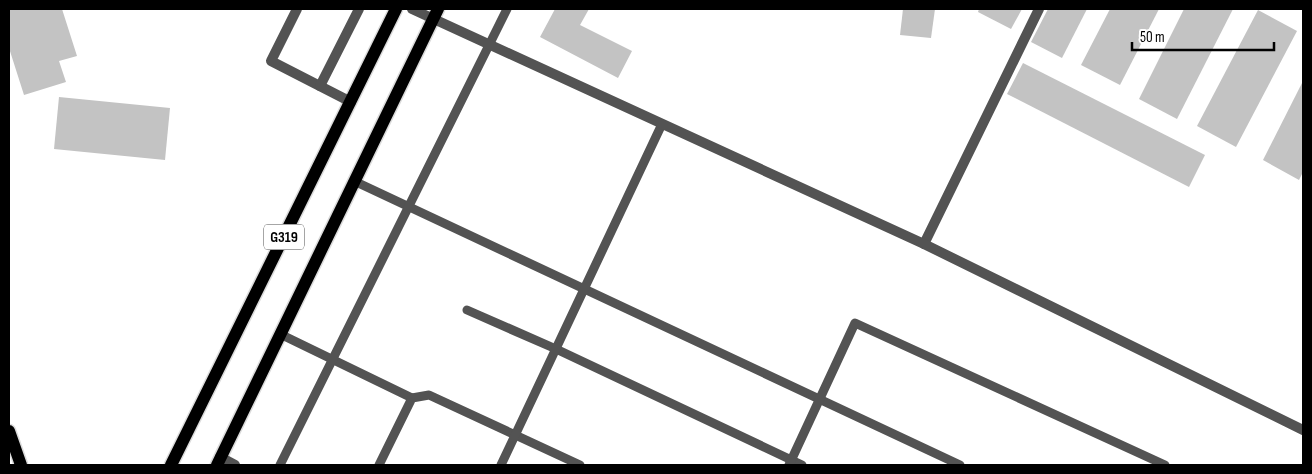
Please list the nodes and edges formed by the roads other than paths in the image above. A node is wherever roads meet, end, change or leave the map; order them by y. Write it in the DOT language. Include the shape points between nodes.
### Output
graph roads {
  1 [pos="297,9"];
  2 [pos="359,9"];
  3 [pos="396,9"];
  4 [pos="412,9"];
  5 [pos="507,9"];
  6 [pos="1039,9"];
  7 [pos="435,14"];
  8 [pos="488,44"];
  9 [pos="320,86"];
  10 [pos="351,102"];
  11 [pos="662,124"];
  12 [pos="354,180"];
  13 [pos="408,206"];
  14 [pos="924,244"];
  15 [pos="585,288"];
  16 [pos="467,310"];
  17 [pos="280,334"];
  18 [pos="556,349"];
  19 [pos="333,358"];
  20 [pos="412,398"];
  21 [pos="820,400"];
  22 [pos="1303,430"];
  23 [pos="9,431"];
  24 [pos="516,435"];
  25 [pos="218,461"];
  26 [pos="790,463"];
  27 [pos="21,465"];
  28 [pos="171,465"];
  29 [pos="235,465"];
  30 [pos="280,465"];
  31 [pos="379,465"];
  32 [pos="501,465"];
  33 [pos="580,465"];
  34 [pos="802,465"];
  35 [pos="960,465"];
  36 [pos="1164,465"];
  1 -- 9 [label="street" via="271,61"];
  2 -- 9 [label="street"];
  3 -- 10 [label="main road, G319"];
  4 -- 7 [label="street"];
  5 -- 8 [label="lane"];
  6 -- 14 [label="street"];
  7 -- 8 [label="street"];
  7 -- 12 [label="main road, G319"];
  8 -- 11 [label="street"];
  8 -- 13 [label="lane"];
  9 -- 10 [label="street"];
  10 -- 28 [label="main road, G319"];
  11 -- 14 [label="street"];
  11 -- 15 [label="lane"];
  12 -- 13 [label="lane"];
  12 -- 17 [label="main road, G319"];
  13 -- 15 [label="lane"];
  13 -- 19 [label="lane"];
  14 -- 22 [label="street"];
  15 -- 18 [label="lane"];
  15 -- 21 [label="lane"];
  16 -- 18 [label="lane"];
  17 -- 19 [label="lane"];
  17 -- 25 [label="main road, G319"];
  18 -- 24 [label="lane"];
  18 -- 26 [label="lane"];
  19 -- 20 [label="lane"];
  19 -- 30 [label="lane"];
  20 -- 24 [label="lane" via="429,396"];
  20 -- 31 [label="lane"];
  21 -- 26 [label="lane"];
  21 -- 35 [label="lane"];
  21 -- 36 [label="lane" via="855,322"];
  23 -- 27 [label="main road"];
  24 -- 32 [label="lane"];
  24 -- 33 [label="lane"];
  25 -- 29 [label="street"];
  26 -- 34 [label="lane"];
}
